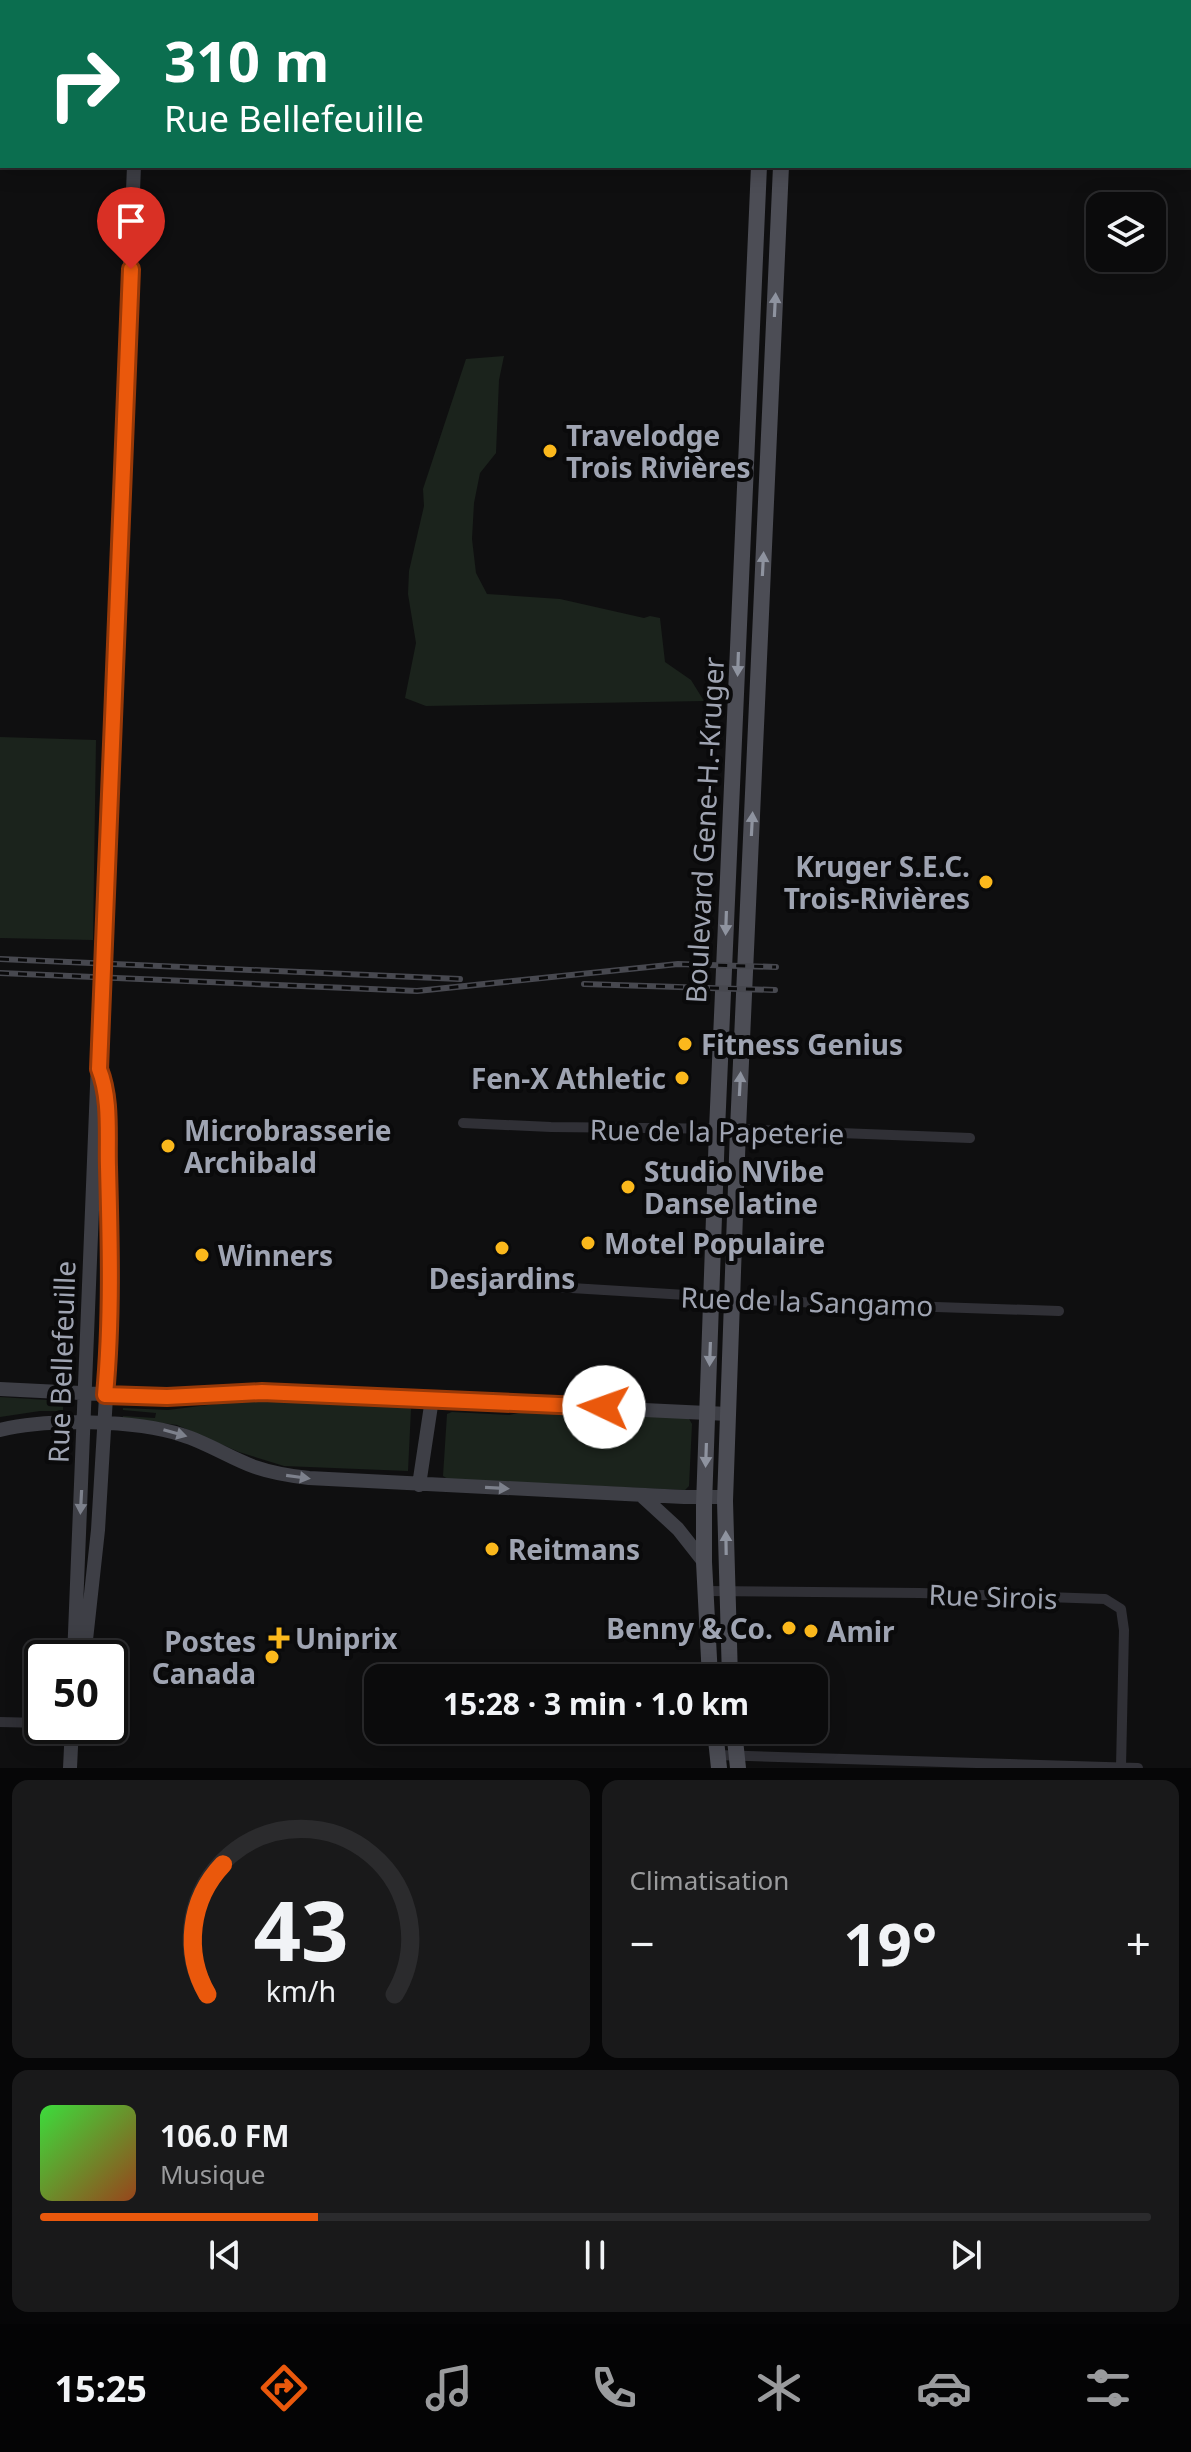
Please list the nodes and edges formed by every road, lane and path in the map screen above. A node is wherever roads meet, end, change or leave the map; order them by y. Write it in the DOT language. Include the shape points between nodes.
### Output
graph roads {
  1 [pos="134,168"];
  2 [pos="759,168"];
  3 [pos="781,168"];
  4 [pos="757,225"];
  5 [pos="778,226"];
  6 [pos="99,1069"];
  7 [pos="463,1123"];
  8 [pos="738,1129"];
  9 [pos="717,1130"];
  10 [pos="970,1138"];
  11 [pos="555,1287"];
  12 [pos="713,1296"];
  13 [pos="733,1298"];
  14 [pos="1059,1311"];
  15 [pos="0,1389"];
  16 [pos="85,1395"];
  17 [pos="105,1395"];
  18 [pos="432,1399"];
  19 [pos="708,1412"];
  20 [pos="728,1414"];
  21 [pos="84,1424"];
  22 [pos="102,1424"];
  23 [pos="0,1430"];
  24 [pos="419,1485"];
  25 [pos="641,1495"];
  26 [pos="705,1497"];
  27 [pos="726,1497"];
  28 [pos="704,1562"];
  29 [pos="705,1591"];
  30 [pos="727,1591"];
  31 [pos="75,1640"];
  32 [pos="86,1640"];
  33 [pos="709,1664"];
  34 [pos="730,1664"];
  35 [pos="0,1722"];
  36 [pos="24,1723"];
  37 [pos="71,1744"];
  38 [pos="718,1762"];
  39 [pos="737,1762"];
  40 [pos="1121,1767"];
  41 [pos="70,1768"];
  42 [pos="1138,1768"];
  1 -- 6 [label="street, Rue Bellefeuille"];
  2 -- 4 [label="main road, Boulevard Gene-H.-Kruger"];
  3 -- 5 [label="main road, Boulevard Gene-H.-Kruger"];
  4 -- 5 [label="street"];
  4 -- 9 [label="main road, Boulevard Gene-H.-Kruger, one-way"];
  8 -- 5 [label="main road, Boulevard Gene-H.-Kruger, one-way"];
  6 -- 16 [label="street, Rue Bellefeuille"];
  6 -- 17 [label="street, Rue Bellefeuille" via="106,1095 110,1277"];
  7 -- 9 [label="street, Rue de la Papeterie"];
  8 -- 9 [label="street, Rue de la Papeterie"];
  8 -- 10 [label="street, Rue de la Papeterie"];
  8 -- 13 [label="main road, Boulevard Gene-H.-Kruger"];
  9 -- 12 [label="main road, Boulevard Gene-H.-Kruger"];
  11 -- 12 [label="street, Rue de la Sangamo"];
  12 -- 13 [label="street, Rue de la Sangamo"];
  12 -- 19 [label="main road, Boulevard Gene-H.-Kruger, one-way"];
  13 -- 14 [label="street, Rue de la Sangamo"];
  13 -- 20 [label="main road, Boulevard Gene-H.-Kruger"];
  15 -- 16 [label="street"];
  16 -- 17 [label="street"];
  16 -- 21 [label="street, Rue Bellefeuille"];
  17 -- 18 [label="street" via="248,1391"];
  17 -- 22 [label="street, Rue Bellefeuille"];
  18 -- 19 [label="street"];
  18 -- 24 [label="street"];
  19 -- 20 [label="street"];
  19 -- 26 [label="main road, Boulevard Gene-H.-Kruger, one-way"];
  20 -- 27 [label="main road, Boulevard Gene-H.-Kruger"];
  21 -- 22 [label="street"];
  21 -- 23 [label="street"];
  21 -- 31 [label="street, Rue Bellefeuille, one-way"];
  22 -- 24 [label="street, one-way" via="173,1432 287,1475"];
  22 -- 32 [label="street, Rue Bellefeuille"];
  24 -- 25 [label="street, one-way"];
  25 -- 26 [label="street"];
  25 -- 28 [label="street"];
  26 -- 27 [label="street"];
  26 -- 28 [label="main road, Boulevard Gene-H.-Kruger"];
  30 -- 27 [label="main road, Boulevard Gene-H.-Kruger, one-way"];
  28 -- 29 [label="main road, Boulevard Gene-H.-Kruger"];
  29 -- 30 [label="street, Rue Sirois"];
  29 -- 33 [label="main road, Boulevard Gene-H.-Kruger"];
  30 -- 34 [label="main road, Boulevard Gene-H.-Kruger"];
  30 -- 40 [label="street, Rue Sirois" via="1105,1599 1121,1609 1124,1630"];
  35 -- 36 [label="street"];
  37 -- 41 [label="street"];
  38 -- 39 [label="street"];
  39 -- 40 [label="street"];
  40 -- 42 [label="street"];
}
